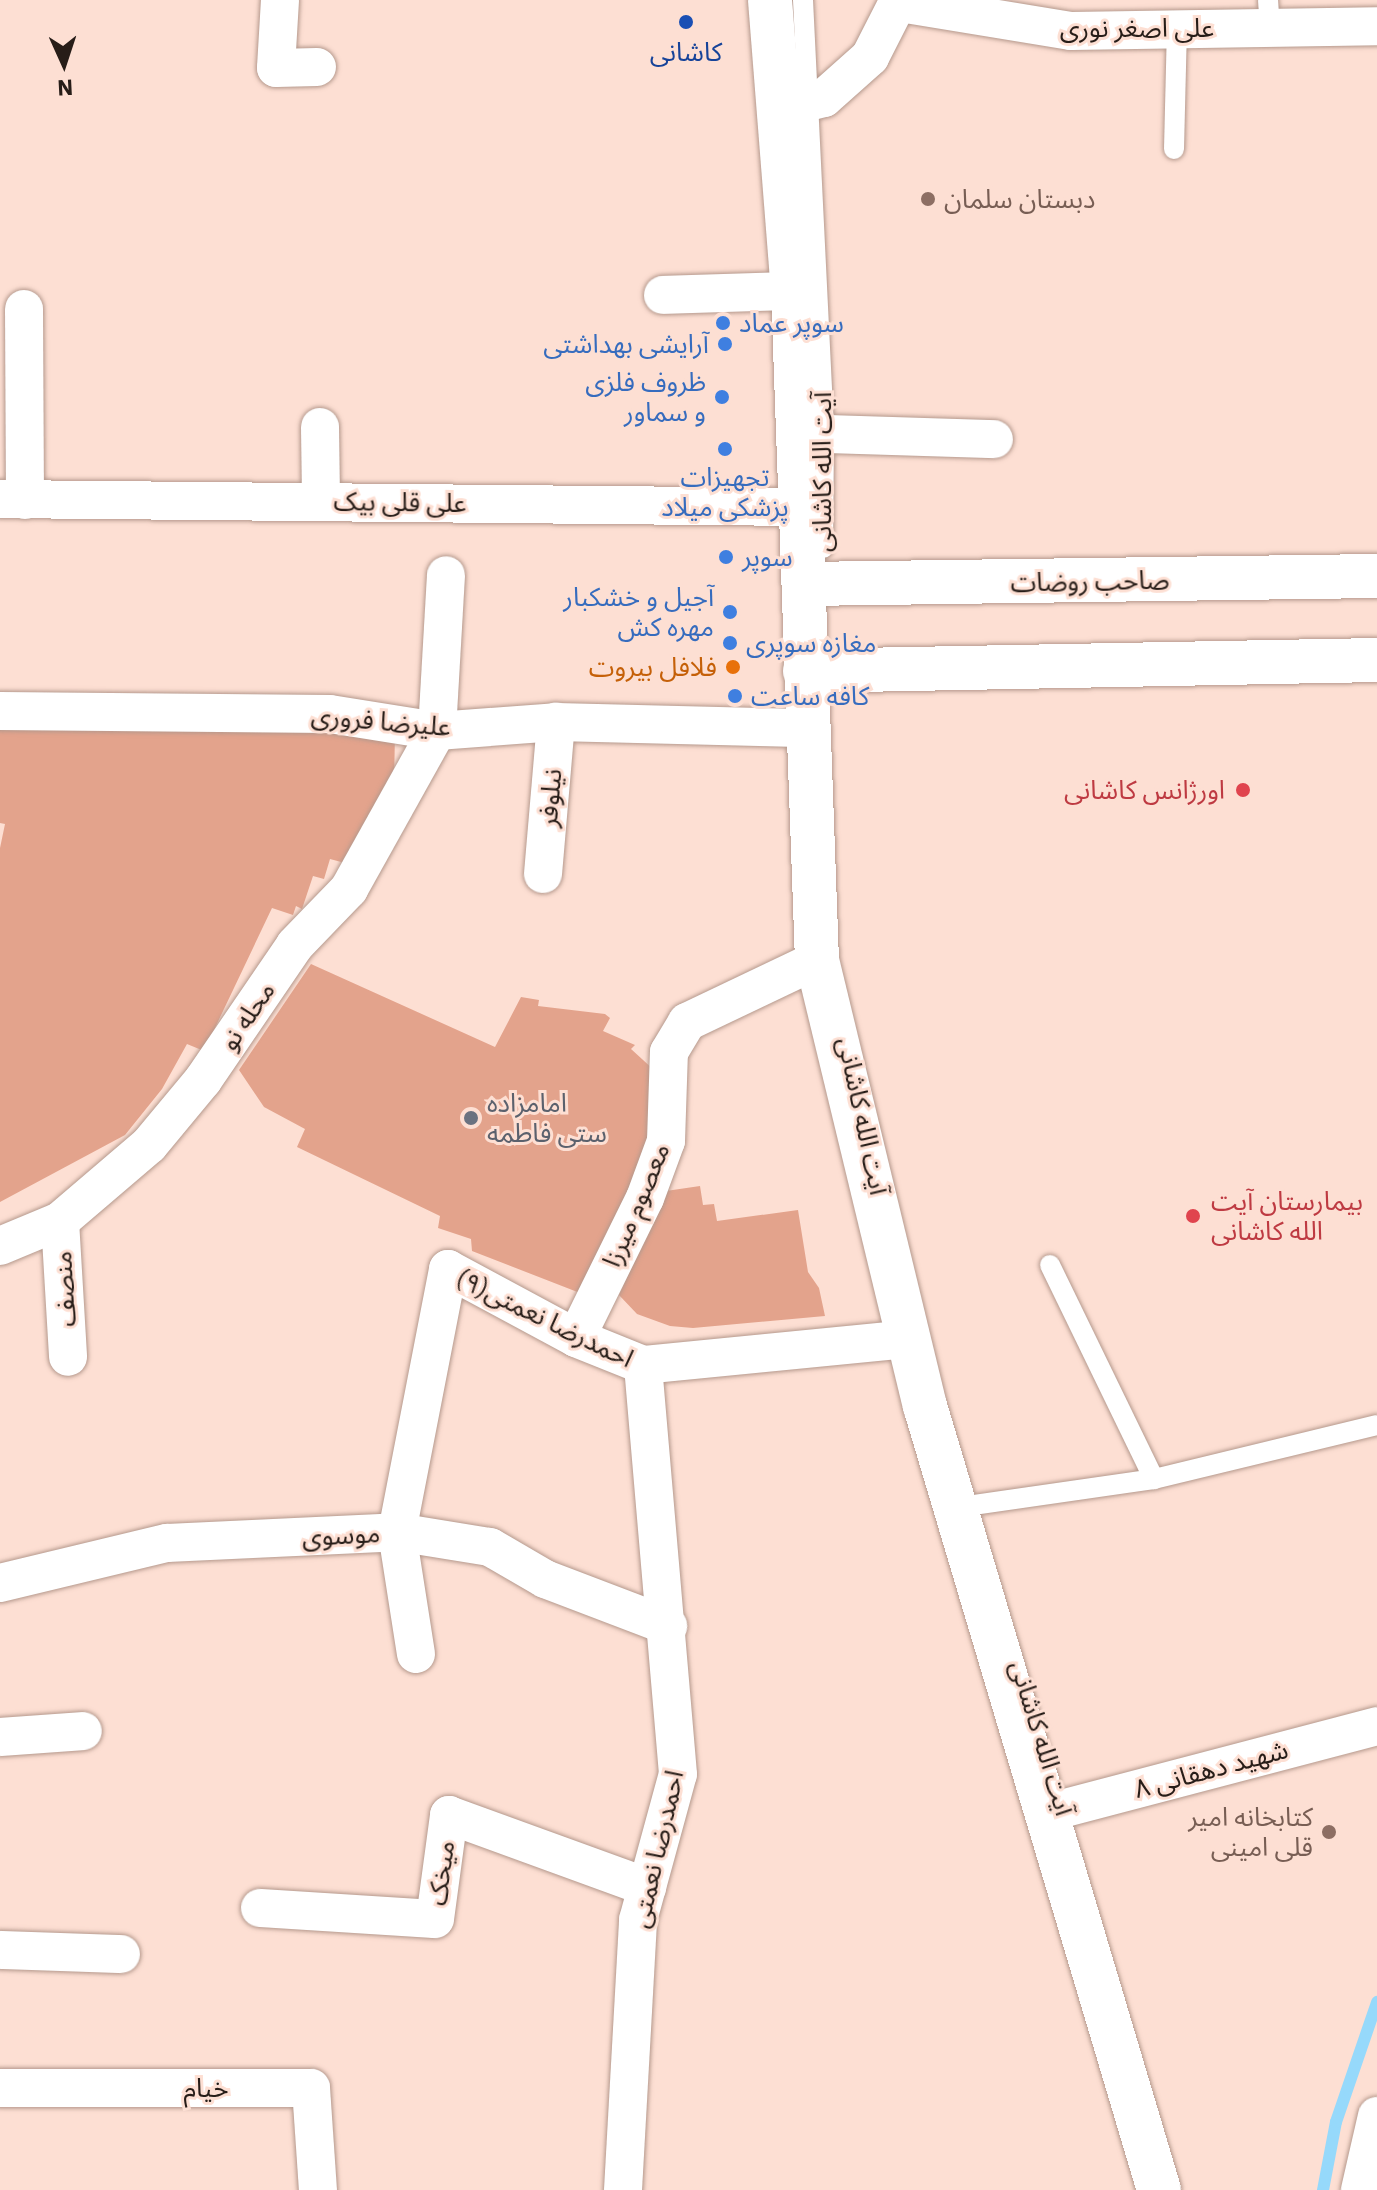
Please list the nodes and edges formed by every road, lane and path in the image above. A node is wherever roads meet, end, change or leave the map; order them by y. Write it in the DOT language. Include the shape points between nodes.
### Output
graph roads {
  1 [pos="280,0"];
  2 [pos="770,0"];
  3 [pos="803,0"];
  4 [pos="899,2"];
  5 [pos="1269,14"];
  6 [pos="1070,16"];
  7 [pos="1377,26"];
  8 [pos="1177,29"];
  9 [pos="317,67"];
  10 [pos="795,105"];
  11 [pos="1174,149"];
  12 [pos="793,291"];
  13 [pos="663,295"];
  14 [pos="24,309"];
  15 [pos="320,427"];
  16 [pos="811,433"];
  17 [pos="994,439"];
  18 [pos="12,499"];
  19 [pos="321,500"];
  20 [pos="800,507"];
  21 [pos="446,575"];
  22 [pos="1377,576"];
  23 [pos="813,584"];
  24 [pos="1377,660"];
  25 [pos="814,671"];
  26 [pos="0,711"];
  27 [pos="556,722"];
  28 [pos="810,728"];
  29 [pos="437,731"];
  30 [pos="543,874"];
  31 [pos="817,960"];
  32 [pos="60,1221"];
  33 [pos="0,1246"];
  34 [pos="1050,1265"];
  35 [pos="576,1338"];
  36 [pos="906,1339"];
  37 [pos="68,1357"];
  38 [pos="643,1365"];
  39 [pos="1377,1425"];
  40 [pos="1154,1479"];
  41 [pos="963,1507"];
  42 [pos="397,1532"];
  43 [pos="0,1583"];
  44 [pos="668,1626"];
  45 [pos="416,1654"];
  46 [pos="1377,1726"];
  47 [pos="83,1731"];
  48 [pos="0,1737"];
  49 [pos="1054,1811"];
  50 [pos="647,1887"];
  51 [pos="260,1908"];
  52 [pos="0,1950"];
  53 [pos="121,1954"];
  54 [pos="0,2088"];
  55 [pos="1377,2116"];
  56 [pos="318,2190"];
  57 [pos="623,2190"];
  58 [pos="1159,2190"];
  59 [pos="1180,2190"];
  60 [pos="1360,2190"];
  1 -- 9 [label="street" via="276,68"];
  2 -- 10 [label="main road, آیت الله کاشانی"];
  3 -- 10 [label="lane, آیت الله کاشانی"];
  4 -- 6 [label="street, علی اصغر نوری"];
  4 -- 10 [label="street" via="870,57 824,98"];
  5 -- 7 [label="street, علی اصغر نوری"];
  5 -- 8 [label="street, علی اصغر نوری"];
  6 -- 8 [label="street, علی اصغر نوری"];
  8 -- 11 [label="lane"];
  10 -- 12 [label="main road, آیت الله کاشانی"];
  10 -- 16 [label="lane, آیت الله کاشانی"];
  12 -- 13 [label="street"];
  12 -- 16 [label="main road, آیت الله کاشانی"];
  14 -- 18 [label="street"];
  15 -- 19 [label="street"];
  16 -- 17 [label="street"];
  16 -- 20 [label="main road, آیت الله کاشانی"];
  16 -- 23 [label="lane, آیت الله کاشانی"];
  18 -- 19 [label="street, علی قلی بیک"];
  19 -- 20 [label="street, علی قلی بیک"];
  20 -- 23 [label="main road, آیت الله کاشانی"];
  21 -- 29 [label="street"];
  22 -- 23 [label="main road, صاحب روضات"];
  23 -- 25 [label="main road, آیت الله کاشانی"];
  24 -- 25 [label="main road"];
  25 -- 28 [label="main road, آیت الله کاشانی"];
  25 -- 41 [label="lane, آیت الله کاشانی" via="831,961 868,1157"];
  26 -- 29 [label="street, علیرضا فروری" via="330,714"];
  27 -- 28 [label="street, علیرضا فروری"];
  27 -- 29 [label="street, علیرضا فروری"];
  27 -- 30 [label="street, نیلوفر"];
  28 -- 31 [label="main road, آیت الله کاشانی"];
  29 -- 32 [label="street, محله نو" via="349,889 295,945 203,1080 149,1145"];
  31 -- 35 [label="street, معصوم میرزا" via="687,1022 669,1052 666,1141 645,1198"];
  31 -- 36 [label="main road, آیت الله کاشانی"];
  32 -- 33 [label="street, محله نو"];
  32 -- 37 [label="street, منصف"];
  34 -- 40 [label="lane"];
  35 -- 38 [label="street, احمدرضا نعمتی(۹)"];
  35 -- 42 [label="street, احمدرضا نعمتی(۹)" via="448,1269"];
  36 -- 38 [label="street, احمدرضا نعمتی(۹)"];
  36 -- 41 [label="main road, آیت الله کاشانی"];
  38 -- 44 [label="street, احمدرضا نعمتی"];
  39 -- 40 [label="lane"];
  40 -- 41 [label="lane"];
  41 -- 49 [label="main road, آیت الله کاشانی"];
  42 -- 43 [label="street, موسوی" via="167,1543"];
  42 -- 44 [label="street, موسوی" via="490,1547 545,1579"];
  42 -- 45 [label="street"];
  44 -- 50 [label="street, احمدرضا نعمتی" via="678,1774"];
  46 -- 49 [label="street, شهید دهقانی ۸"];
  47 -- 48 [label="street"];
  49 -- 58 [label="main road, آیت الله کاشانی"];
  49 -- 59 [label="lane, آیت الله کاشانی"];
  50 -- 51 [label="street, میخک" via="449,1815 435,1919"];
  50 -- 57 [label="street, احمدرضا نعمتی" via="638,1920"];
  52 -- 53 [label="street"];
  54 -- 56 [label="street, خیام" via="311,2088"];
  55 -- 60 [label="street"];
}
